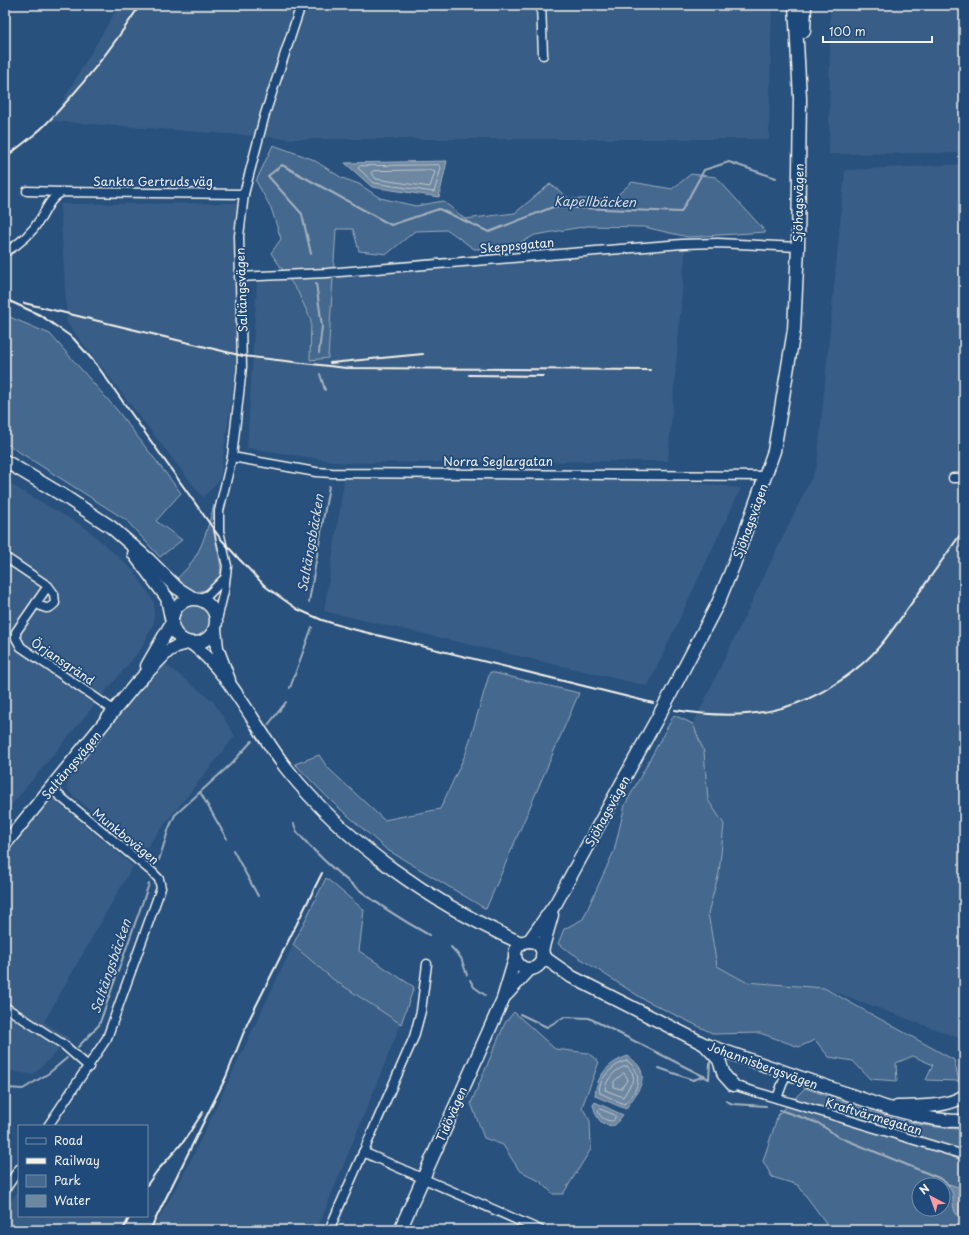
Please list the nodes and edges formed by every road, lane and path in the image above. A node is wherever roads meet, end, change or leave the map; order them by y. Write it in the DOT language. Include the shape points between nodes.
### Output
graph roads {
  1 [pos="301,5"];
  2 [pos="540,5"];
  3 [pos="795,5"];
  4 [pos="805,5"];
  5 [pos="543,55"];
  6 [pos="800,98"];
  7 [pos="27,191"];
  8 [pos="62,192"];
  9 [pos="244,194"];
  10 [pos="798,247"];
  11 [pos="5,252"];
  12 [pos="239,277"];
  13 [pos="232,457"];
  14 [pos="5,460"];
  15 [pos="766,476"];
  16 [pos="953,478"];
  17 [pos="964,478"];
  18 [pos="111,527"];
  19 [pos="5,556"];
  20 [pos="224,580"];
  21 [pos="48,586"];
  22 [pos="195,598"];
  23 [pos="36,603"];
  24 [pos="171,622"];
  25 [pos="215,626"];
  26 [pos="189,643"];
  27 [pos="135,685"];
  28 [pos="234,691"];
  29 [pos="115,711"];
  30 [pos="51,789"];
  31 [pos="5,844"];
  32 [pos="556,903"];
  33 [pos="520,949"];
  34 [pos="538,960"];
  35 [pos="427,964"];
  36 [pos="503,999"];
  37 [pos="5,1007"];
  38 [pos="704,1044"];
  39 [pos="89,1067"];
  40 [pos="786,1074"];
  41 [pos="733,1085"];
  42 [pos="964,1096"];
  43 [pos="777,1098"];
  44 [pos="885,1107"];
  45 [pos="964,1121"];
  46 [pos="49,1125"];
  47 [pos="363,1152"];
  48 [pos="964,1155"];
  49 [pos="18,1170"];
  50 [pos="422,1178"];
  51 [pos="5,1190"];
  52 [pos="329,1230"];
  53 [pos="400,1230"];
  54 [pos="540,1230"];
  1 -- 9 [label="street, Saltängsvägen" via="265,114"];
  2 -- 5 [label="street"];
  3 -- 6 [label="main road, Sjöhagsvägen"];
  4 -- 6 [label="main road, Sjöhagsvägen" via="803,88"];
  6 -- 10 [label="main road, Sjöhagsvägen"];
  7 -- 8 [label="street, Sankta Gertruds väg"];
  8 -- 9 [label="street, Sankta Gertruds väg"];
  8 -- 11 [label="street" via="50,202 41,219 23,240"];
  9 -- 12 [label="street, Saltängsvägen" via="239,236"];
  10 -- 12 [label="street, Skeppsgatan" via="682,244 328,274"];
  10 -- 15 [label="main road, Sjöhagsvägen" via="794,330 776,438"];
  12 -- 13 [label="street, Saltängsvägen" via="242,367"];
  13 -- 15 [label="street, Norra Seglargatan" via="332,473"];
  13 -- 20 [label="street, Saltängsvägen" via="219,511 219,531 227,566"];
  14 -- 18 [label="main road"];
  15 -- 32 [label="main road, Sjöhagsvägen" via="718,603"];
  16 -- 17 [label="street"];
  18 -- 22 [label="main road" via="177,588"];
  18 -- 24 [label="main road" via="167,598"];
  19 -- 21 [label="street"];
  20 -- 22 [label="street" via="208,595"];
  20 -- 25 [label="street, Saltängsvägen" via="224,591"];
  21 -- 23 [label="street, Örjansgränd"];
  21 -- 23 [label="street" via="54,594 55,602 48,608"];
  22 -- 24 [label="main road" via="177,605 172,613"];
  22 -- 25 [label="main road" via="212,607"];
  23 -- 29 [label="street, Örjansgränd" via="16,632 20,647"];
  24 -- 26 [label="main road" via="178,637"];
  24 -- 27 [label="main road, Saltängsvägen"];
  25 -- 26 [label="main road" via="211,636 204,641"];
  25 -- 28 [label="main road" via="218,648"];
  26 -- 27 [label="main road, Saltängsvägen" via="168,651"];
  26 -- 28 [label="main road" via="206,655"];
  27 -- 29 [label="main road, Saltängsvägen"];
  28 -- 33 [label="main road" via="276,754 327,814 378,858 411,882"];
  29 -- 30 [label="main road, Saltängsvägen"];
  30 -- 31 [label="main road, Saltängsvägen"];
  30 -- 39 [label="street, Munkbovägen" via="152,871 159,879 161,888 107,1038"];
  32 -- 33 [label="main road, Sjöhagsvägen"];
  32 -- 34 [label="main road, Sjöhagsvägen"];
  33 -- 34 [label="main road" via="538,945"];
  33 -- 34 [label="main road" via="519,965"];
  33 -- 36 [label="main road, Tidövägen"];
  34 -- 36 [label="main road, Tidövägen"];
  34 -- 38 [label="main road, Johannisbergsvägen"];
  35 -- 47 [label="street" via="417,1028"];
  36 -- 50 [label="main road, Tidövägen"];
  37 -- 39 [label="street" via="64,1044"];
  38 -- 40 [label="main road, Johannisbergsvägen"];
  38 -- 41 [label="main road" via="719,1060 724,1075"];
  39 -- 46 [label="street, Munkbovägen"];
  40 -- 43 [label="street"];
  40 -- 44 [label="main road, Johannisbergsvägen"];
  41 -- 43 [label="street, Kraftvärmegatan"];
  42 -- 44 [label="main road" via="959,1100 935,1105"];
  43 -- 48 [label="street, Kraftvärmegatan"];
  44 -- 45 [label="main road, Johannisbergsvägen" via="955,1122"];
  47 -- 50 [label="street"];
  47 -- 52 [label="street"];
  49 -- 51 [label="street"];
  50 -- 53 [label="main road, Tidövägen"];
  50 -- 54 [label="street"];
}
